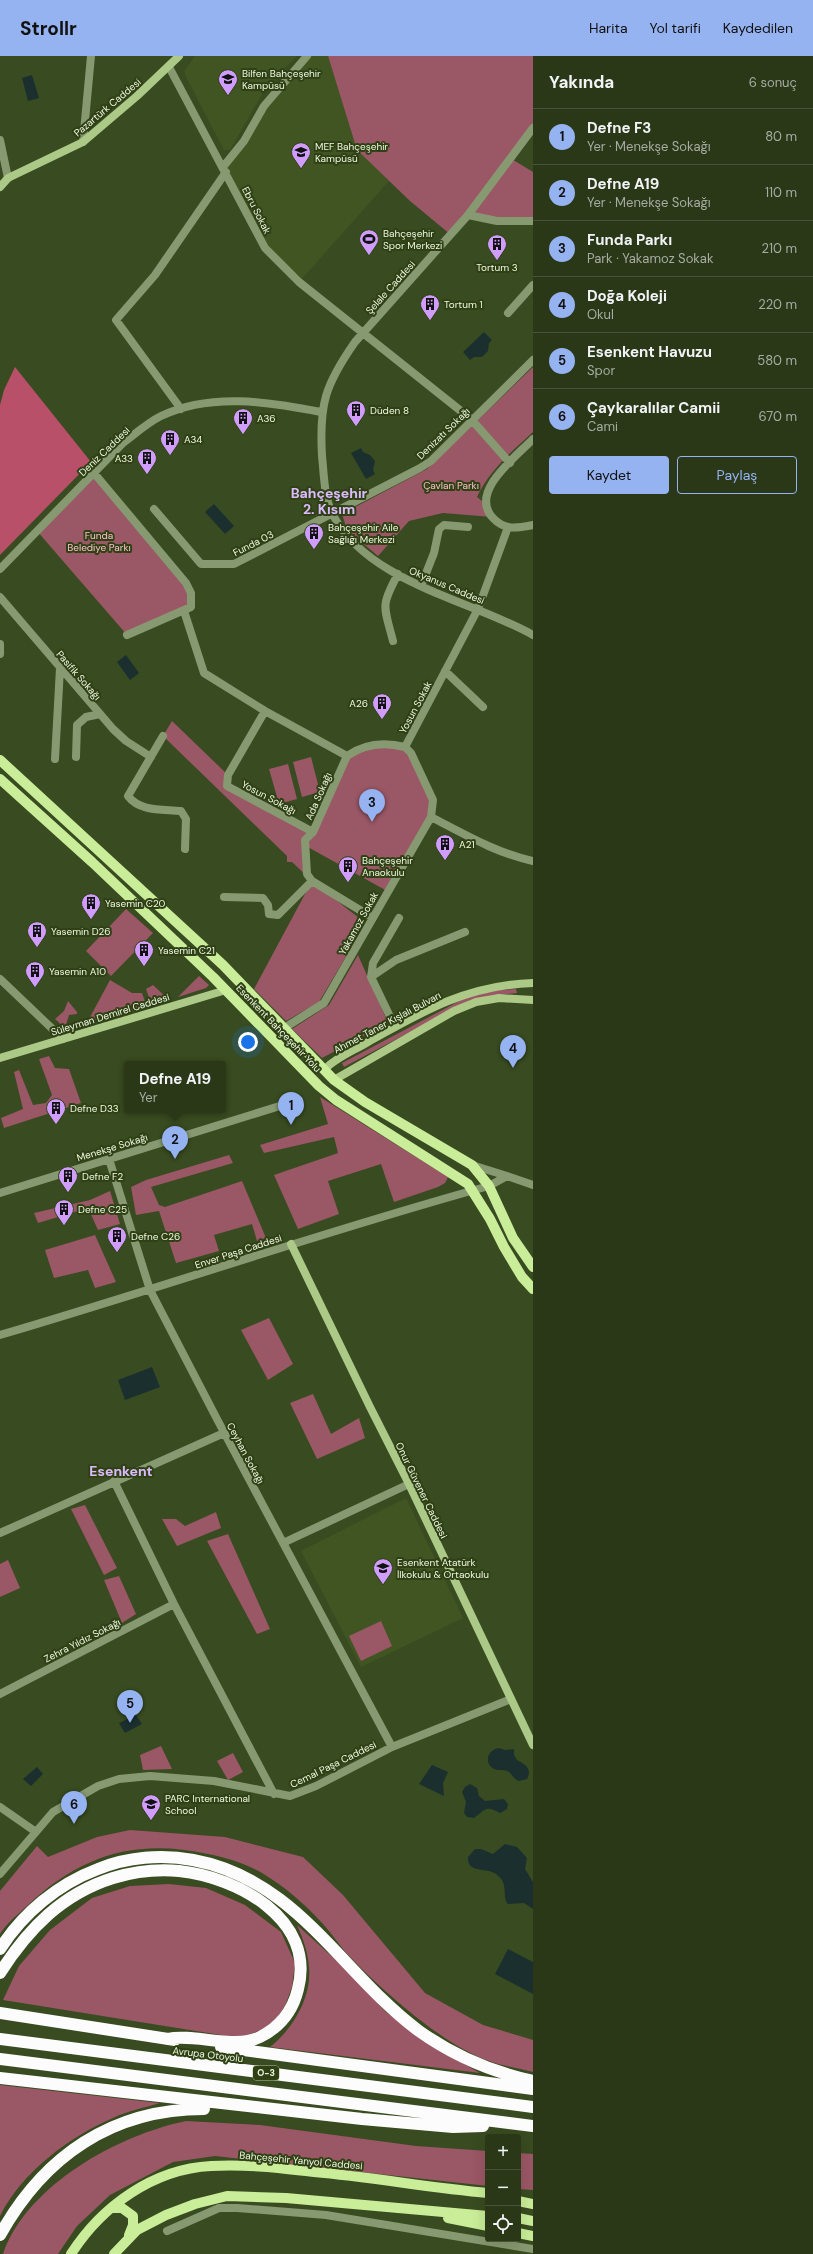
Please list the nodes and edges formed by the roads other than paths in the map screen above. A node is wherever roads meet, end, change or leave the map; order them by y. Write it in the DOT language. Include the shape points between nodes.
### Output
graph roads {
  1 [pos="91,56"];
  2 [pos="179,56"];
  3 [pos="307,56"];
  4 [pos="169,67"];
  5 [pos="533,128"];
  6 [pos="0,140"];
  7 [pos="82,142"];
  8 [pos="224,169"];
  9 [pos="8,178"];
  10 [pos="0,187"];
  11 [pos="468,215"];
  12 [pos="533,220"];
  13 [pos="533,285"];
  14 [pos="508,313"];
  15 [pos="363,332"];
  16 [pos="533,360"];
  17 [pos="181,409"];
  18 [pos="321,412"];
  19 [pos="471,419"];
  20 [pos="533,438"];
  21 [pos="510,463"];
  22 [pos="94,473"];
  23 [pos="154,510"];
  24 [pos="332,514"];
  25 [pos="533,525"];
  26 [pos="468,527"];
  27 [pos="508,527"];
  28 [pos="0,569"];
  29 [pos="398,574"];
  30 [pos="421,586"];
  31 [pos="0,597"];
  32 [pos="478,609"];
  33 [pos="184,611"];
  34 [pos="127,635"];
  35 [pos="533,635"];
  36 [pos="393,641"];
  37 [pos="0,644"];
  38 [pos="0,654"];
  39 [pos="60,668"];
  40 [pos="445,671"];
  41 [pos="483,707"];
  42 [pos="265,711"];
  43 [pos="100,714"];
  44 [pos="163,736"];
  45 [pos="405,747"];
  46 [pos="76,756"];
  47 [pos="346,756"];
  48 [pos="151,757"];
  49 [pos="55,759"];
  50 [pos="0,760"];
  51 [pos="0,779"];
  52 [pos="431,817"];
  53 [pos="313,832"];
  54 [pos="185,849"];
  55 [pos="533,861"];
  56 [pos="312,881"];
  57 [pos="224,897"];
  58 [pos="373,918"];
  59 [pos="399,918"];
  60 [pos="465,932"];
  61 [pos="228,970"];
  62 [pos="371,977"];
  63 [pos="0,980"];
  64 [pos="533,983"];
  65 [pos="226,990"];
  66 [pos="248,991"];
  67 [pos="533,1000"];
  68 [pos="289,1025"];
  69 [pos="395,1027"];
  70 [pos="63,1039"];
  71 [pos="0,1058"];
  72 [pos="324,1070"];
  73 [pos="334,1080"];
  74 [pos="319,1086"];
  75 [pos="300,1100"];
  76 [pos="109,1159"];
  77 [pos="472,1165"];
  78 [pos="507,1176"];
  79 [pos="531,1182"];
  80 [pos="482,1188"];
  81 [pos="0,1193"];
  82 [pos="291,1244"];
  83 [pos="533,1267"];
  84 [pos="533,1289"];
  85 [pos="150,1290"];
  86 [pos="0,1335"];
  87 [pos="224,1433"];
  88 [pos="114,1480"];
  89 [pos="409,1484"];
  90 [pos="0,1533"];
  91 [pos="283,1543"];
  92 [pos="174,1604"];
  93 [pos="0,1694"];
  94 [pos="511,1699"];
  95 [pos="533,1745"];
  96 [pos="392,1747"];
  97 [pos="274,1794"];
  98 [pos="0,1807"];
  99 [pos="36,1832"];
  100 [pos="0,1874"];
  101 [pos="0,1949"];
  102 [pos="0,1973"];
  103 [pos="0,2013"];
  104 [pos="0,2039"];
  105 [pos="167,2039"];
  106 [pos="0,2059"];
  107 [pos="0,2078"];
  108 [pos="533,2081"];
  109 [pos="533,2089"];
  110 [pos="533,2107"];
  111 [pos="306,2112"];
  112 [pos="498,2122"];
  113 [pos="533,2126"];
  114 [pos="485,2194"];
  115 [pos="521,2196"];
  116 [pos="533,2197"];
  117 [pos="521,2202"];
  118 [pos="533,2204"];
  119 [pos="112,2208"];
  120 [pos="403,2209"];
  121 [pos="485,2216"];
  122 [pos="521,2219"];
  123 [pos="533,2221"];
  124 [pos="485,2225"];
  125 [pos="167,2231"];
  126 [pos="521,2234"];
  127 [pos="0,2235"];
  128 [pos="533,2236"];
  129 [pos="128,2237"];
  130 [pos="533,2249"];
  131 [pos="71,2254"];
  132 [pos="114,2254"];
  1 -- 7 [label="street"];
  2 -- 4 [label="street, Pazartürk Caddesi"];
  3 -- 8 [label="street" via="264,106"];
  4 -- 7 [label="street, Pazartürk Caddesi"];
  4 -- 8 [label="street, Ebru Sokak"];
  5 -- 11 [label="street, Şelale Caddesi"];
  6 -- 9 [label="street"];
  7 -- 9 [label="street, Pazartürk Caddesi"];
  8 -- 15 [label="street, Ebru Sokak" via="265,248 273,258 299,282"];
  8 -- 17 [label="street" via="155,275 116,320"];
  9 -- 10 [label="street, Pazartürk Caddesi"];
  11 -- 12 [label="street" via="496,221"];
  11 -- 15 [label="street, Şelale Caddesi"];
  13 -- 14 [label="street"];
  15 -- 18 [label="street, Şelale Caddesi" via="339,364 328,387"];
  15 -- 19 [label="street, Ebru Sokak"];
  16 -- 19 [label="street, Denizatı Sokağı"];
  17 -- 18 [label="street, Deniz Caddesi" via="214,402 247,401"];
  17 -- 22 [label="street, Deniz Caddesi" via="144,426"];
  18 -- 24 [label="street, Okyanus Caddesi" via="324,475"];
  19 -- 21 [label="street, Ebru Sokak"];
  19 -- 24 [label="street, Denizatı Sokağı" via="431,461"];
  20 -- 21 [label="street"];
  21 -- 27 [label="street" via="488,489 486,504 492,517 500,525"];
  22 -- 28 [label="street, Deniz Caddesi"];
  22 -- 33 [label="street" via="186,583 191,593 191,607"];
  23 -- 24 [label="street, Funda 03" via="201,564 225,565 234,564"];
  24 -- 29 [label="street, Okyanus Caddesi" via="361,549 385,568"];
  25 -- 27 [label="street" via="513,529"];
  26 -- 30 [label="street" via="444,525 439,529 434,553"];
  27 -- 32 [label="street, Yosun Sokak"];
  29 -- 30 [label="street, Okyanus Caddesi"];
  29 -- 36 [label="street" via="386,595 384,606"];
  30 -- 32 [label="street, Okyanus Caddesi"];
  31 -- 39 [label="street, Pasifik Sokağı"];
  32 -- 35 [label="street, Okyanus Caddesi"];
  32 -- 40 [label="street, Yosun Sokak"];
  33 -- 34 [label="street"];
  33 -- 42 [label="street" via="204,673"];
  37 -- 38 [label="street"];
  39 -- 43 [label="street, Pasifik Sokağı"];
  39 -- 49 [label="street"];
  40 -- 41 [label="street"];
  40 -- 45 [label="street, Yosun Sokak"];
  42 -- 47 [label="street"];
  42 -- 53 [label="street, Yosun Sokağı" via="228,775 227,786"];
  43 -- 46 [label="street" via="86,717 77,725"];
  43 -- 48 [label="street, Pasifik Sokağı" via="126,741"];
  44 -- 48 [label="street"];
  45 -- 47 [label="street" via="386,743 356,749"];
  45 -- 52 [label="street, Yosun Sokak" via="411,753 432,800"];
  47 -- 53 [label="street, Ada Sokağı"];
  48 -- 54 [label="street" via="128,796 144,808 181,811 186,819"];
  50 -- 61 [label="main road, Esenkent Bahçeşehir Yolu"];
  51 -- 65 [label="main road, Esenkent Bahçeşehir Yolu" via="92,862"];
  52 -- 55 [label="street" via="510,856"];
  52 -- 58 [label="street, Yakamoz Sokak"];
  53 -- 56 [label="street, Ada Sokağı" via="305,840 307,874"];
  56 -- 57 [label="street" via="278,915 269,914 268,905 263,898"];
  56 -- 58 [label="street"];
  58 -- 68 [label="street, Yakamoz Sokak" via="324,1003"];
  59 -- 62 [label="street" via="373,963"];
  60 -- 62 [label="street" via="396,960"];
  61 -- 65 [label="main road" via="229,982"];
  61 -- 66 [label="main road, Esenkent Bahçeşehir Yolu"];
  62 -- 69 [label="street"];
  63 -- 70 [label="street"];
  64 -- 69 [label="street, Ahmet Taner Kışlalı Bulvarı" via="484,988 432,1007"];
  65 -- 66 [label="main road"];
  65 -- 70 [label="street, Süleyman Demirel Caddesi"];
  65 -- 74 [label="main road, Esenkent Bahçeşehir Yolu"];
  66 -- 72 [label="main road, Esenkent Bahçeşehir Yolu"];
  67 -- 73 [label="street" via="499,998 461,1008"];
  69 -- 72 [label="street, Ahmet Taner Kışlalı Bulvarı" via="333,1062"];
  70 -- 71 [label="street, Süleyman Demirel Caddesi"];
  72 -- 73 [label="main road, Esenkent Bahçeşehir Yolu"];
  72 -- 74 [label="main road"];
  73 -- 74 [label="main road"];
  73 -- 77 [label="main road, Esenkent Bahçeşehir Yolu"];
  74 -- 80 [label="main road, Esenkent Bahçeşehir Yolu" via="336,1100 468,1184"];
  75 -- 76 [label="street, Menekşe Sokağı"];
  76 -- 81 [label="street, Menekşe Sokağı"];
  76 -- 85 [label="street, Ceyhan Sokağı"];
  77 -- 78 [label="street"];
  77 -- 80 [label="main road, Esenkent Bahçeşehir Yolu"];
  78 -- 79 [label="street"];
  78 -- 80 [label="street, Enver Paşa Caddesi"];
  80 -- 82 [label="street, Enver Paşa Caddesi"];
  80 -- 83 [label="main road, Esenkent Bahçeşehir Yolu"];
  80 -- 84 [label="main road, Esenkent Bahçeşehir Yolu" via="504,1247 522,1277"];
  82 -- 85 [label="street, Enver Paşa Caddesi"];
  82 -- 89 [label="street, Onur Güvener Caddesi"];
  85 -- 86 [label="street, Enver Paşa Caddesi"];
  85 -- 87 [label="street, Ceyhan Sokağı"];
  87 -- 88 [label="street"];
  87 -- 91 [label="street, Ceyhan Sokağı"];
  88 -- 90 [label="street"];
  88 -- 92 [label="street"];
  89 -- 91 [label="street"];
  89 -- 94 [label="street, Onur Güvener Caddesi"];
  91 -- 96 [label="street, Ceyhan Sokağı"];
  92 -- 93 [label="street, Zehra Yıldız Sokağı"];
  92 -- 97 [label="street"];
  94 -- 95 [label="street, Onur Güvener Caddesi"];
  94 -- 96 [label="street, Cemal Paşa Caddesi"];
  96 -- 97 [label="street, Cemal Paşa Caddesi" via="316,1786 290,1796"];
  97 -- 99 [label="street, Cemal Paşa Caddesi" via="214,1781 150,1776 119,1779 98,1786 54,1812"];
  98 -- 99 [label="street"];
  99 -- 100 [label="street, Cemal Paşa Caddesi"];
  101 -- 108 [label="highway" via="36,1906 92,1871 111,1864 148,1858 170,1857 203,1862 246,1877 276,1895 317,1931 398,2013 436,2042 476,2064"];
  102 -- 105 [label="highway" via="23,1939 45,1915 67,1899 113,1878 156,1871 196,1874 226,1883 267,1905 288,1928 300,1960 297,1995 281,2022 259,2038 234,2041 179,2036"];
  103 -- 105 [label="highway"];
  104 -- 110 [label="highway, Avrupa Otoyolu / O-3"];
  105 -- 109 [label="highway"];
  106 -- 112 [label="highway, O-3"];
  107 -- 111 [label="highway"];
  111 -- 112 [label="highway" via="453,2127 481,2126"];
  111 -- 127 [label="highway" via="284,2114 190,2109 151,2114 111,2128 76,2147 43,2174 13,2212"];
  112 -- 113 [label="highway, O-3"];
  114 -- 119 [label="main road, Bahçeşehir Yanyol Caddesi" via="263,2166 210,2166 172,2174 148,2184 127,2194"];
  115 -- 116 [label="main road"];
  117 -- 118 [label="main road"];
  119 -- 129 [label="main road" via="122,2208 133,2216 133,2225"];
  119 -- 131 [label="main road, Bahçeşehir Yanyol Caddesi" via="94,2223"];
  120 -- 121 [label="main road"];
  120 -- 124 [label="main road"];
  120 -- 129 [label="main road" via="286,2198 227,2196 166,2215"];
  122 -- 123 [label="main road"];
  125 -- 130 [label="street" via="219,2208 237,2208 326,2215"];
  126 -- 128 [label="main road"];
  129 -- 132 [label="main road"];
}
